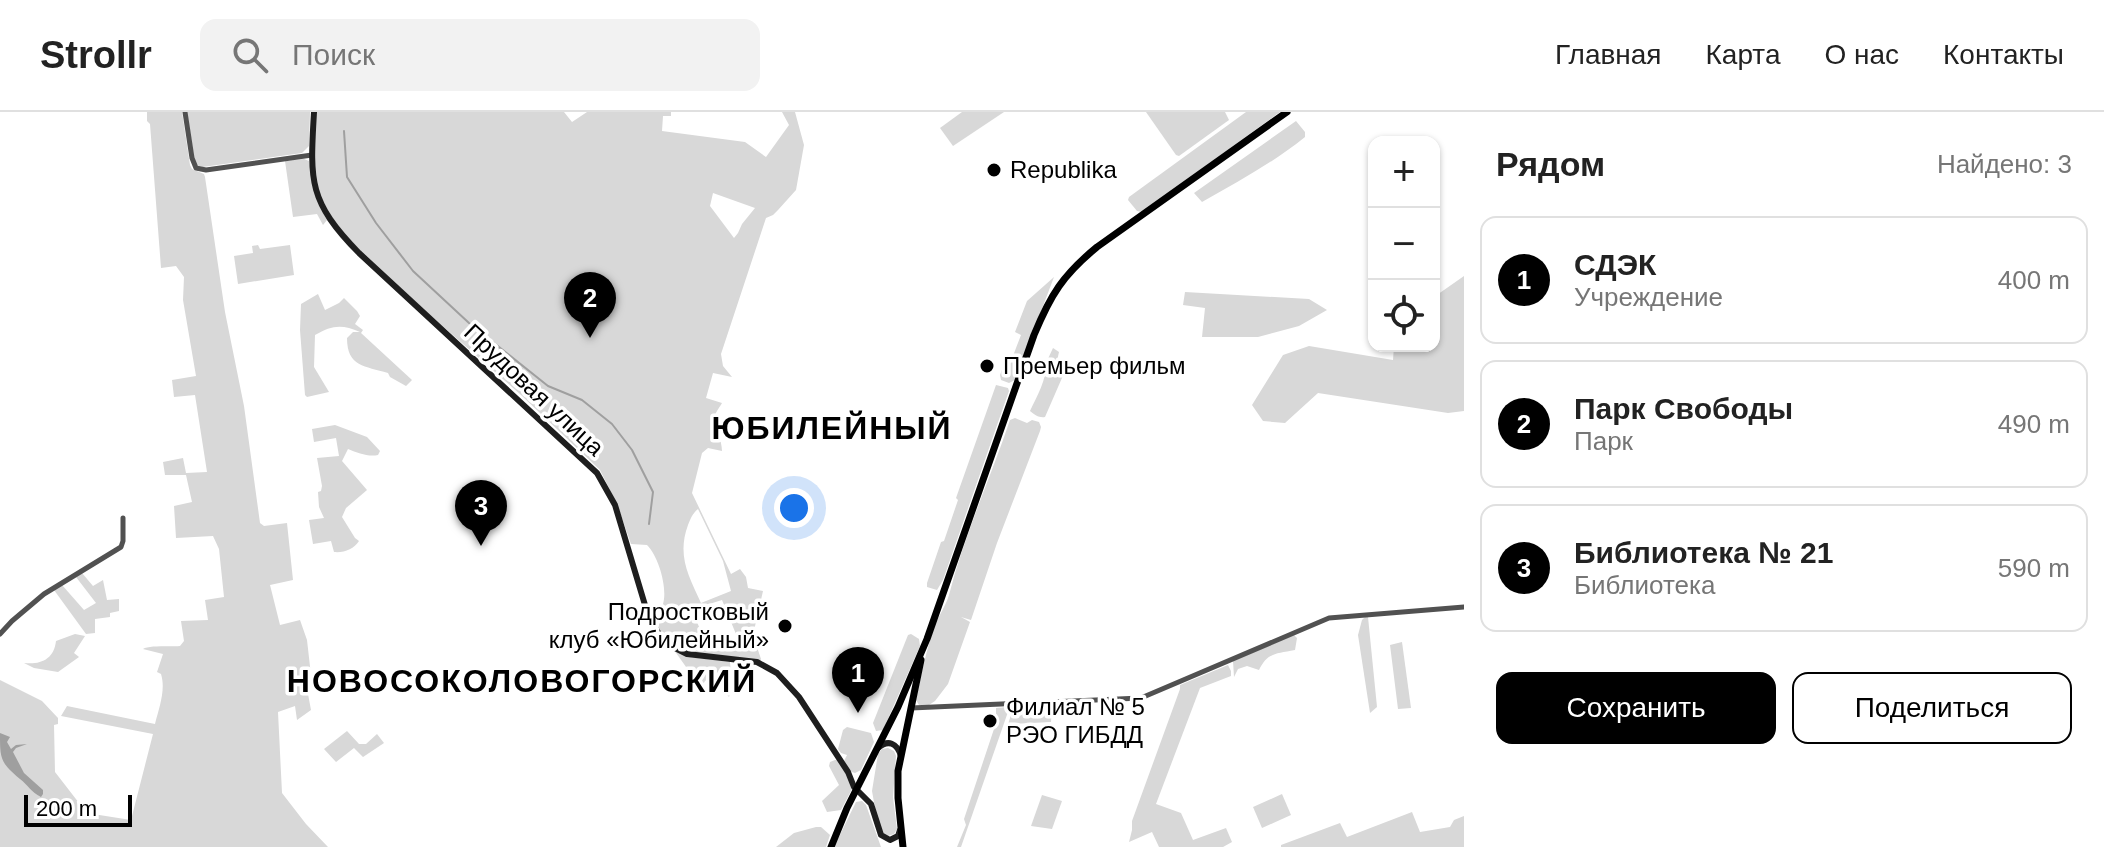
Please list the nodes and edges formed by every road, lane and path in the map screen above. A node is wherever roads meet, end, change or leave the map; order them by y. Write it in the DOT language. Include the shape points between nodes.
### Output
graph roads {
  1 [pos="185,112"];
  2 [pos="314,112"];
  3 [pos="1287,112"];
  4 [pos="312,155"];
  5 [pos="123,518"];
  6 [pos="1464,607"];
  7 [pos="0,634"];
  8 [pos="927,639"];
  9 [pos="910,708"];
  10 [pos="877,748"];
  11 [pos="901,756"];
  12 [pos="866,771"];
  13 [pos="848,772"];
  14 [pos="857,790"];
  15 [pos="901,826"];
  16 [pos="831,847"];
  17 [pos="903,847"];
  1 -- 4 [label="street" via="196,168"];
  2 -- 4 [label="main road, Прудовая улица"];
  3 -- 8 [label="main road" via="1097,247 1061,281 1034,335"];
  4 -- 13 [label="main road, Прудовая улица" via="316,192 338,231 597,473 615,505 648,615 660,636 687,654 757,662 777,673"];
  5 -- 7 [label="street" via="123,543 116,551 44,594"];
  6 -- 9 [label="street" via="1329,618 1141,698"];
  8 -- 9 [label="main road"];
  8 -- 10 [label="main road"];
  9 -- 11 [label="main road"];
  10 -- 11 [label="main road" via="892,743"];
  10 -- 12 [label="main road"];
  11 -- 15 [label="main road"];
  12 -- 13 [label="main road"];
  12 -- 14 [label="main road"];
  13 -- 14 [label="main road, Прудовая улица"];
  14 -- 15 [label="main road, Прудовая улица" via="871,804 884,838 897,837"];
  14 -- 16 [label="main road"];
  15 -- 17 [label="main road"];
}
